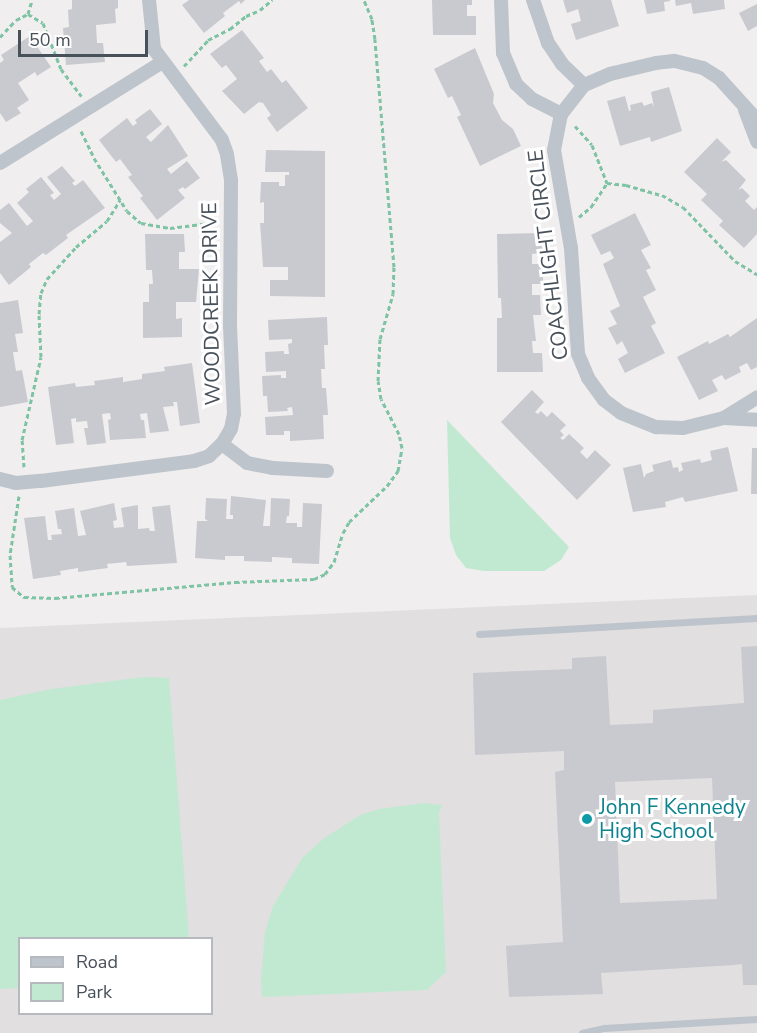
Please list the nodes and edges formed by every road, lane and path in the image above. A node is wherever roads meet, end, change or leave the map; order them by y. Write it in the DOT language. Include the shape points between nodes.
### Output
graph roads {
  1 [pos="32,0"];
  2 [pos="149,0"];
  3 [pos="272,0"];
  4 [pos="364,0"];
  5 [pos="501,0"];
  6 [pos="533,0"];
  7 [pos="28,14"];
  8 [pos="0,37"];
  9 [pos="162,62"];
  10 [pos="182,69"];
  11 [pos="585,85"];
  12 [pos="82,98"];
  13 [pos="743,105"];
  14 [pos="560,116"];
  15 [pos="757,120"];
  16 [pos="79,127"];
  17 [pos="757,142"];
  18 [pos="0,163"];
  19 [pos="607,183"];
  20 [pos="120,200"];
  21 [pos="578,218"];
  22 [pos="204,224"];
  23 [pos="757,274"];
  24 [pos="757,397"];
  25 [pos="724,418"];
  26 [pos="757,420"];
  27 [pos="222,444"];
  28 [pos="327,471"];
  29 [pos="24,474"];
  30 [pos="0,480"];
  31 [pos="19,494"];
  32 [pos="757,618"];
  33 [pos="479,634"];
  34 [pos="757,1018"];
  35 [pos="582,1033"];
  1 -- 7 [label="path"];
  2 -- 9 [label="street, WOODCREEK DRIVE" via="151,42"];
  3 -- 10 [label="path" via="208,40"];
  4 -- 31 [label="path" via="375,39 394,267 393,294 377,358 381,399 402,448 398,471 349,522 333,562 325,574 314,579 46,598 24,597 12,587 10,555"];
  5 -- 14 [label="street" via="504,53 516,84"];
  6 -- 11 [label="street" via="548,43 562,64"];
  7 -- 8 [label="path"];
  7 -- 12 [label="path" via="43,23 61,69"];
  9 -- 18 [label="street"];
  9 -- 27 [label="street, WOODCREEK DRIVE" via="222,140 230,166 234,414"];
  11 -- 13 [label="street, COACHLIGHT CIRCLE" via="610,74 656,63 690,63 719,78"];
  11 -- 14 [label="street, COACHLIGHT CIRCLE"];
  13 -- 15 [label="street, COACHLIGHT CIRCLE"];
  13 -- 17 [label="street, COACHLIGHT CIRCLE"];
  14 -- 19 [label="path" via="592,145"];
  14 -- 25 [label="street, COACHLIGHT CIRCLE" via="554,150 571,248 578,354 588,378 604,400 621,413 656,427 683,428"];
  16 -- 20 [label="path"];
  19 -- 21 [label="path"];
  19 -- 23 [label="path" via="672,199 744,269"];
  20 -- 22 [label="path" via="127,212 150,226"];
  20 -- 29 [label="path" via="108,221 76,247 47,279 41,293 41,357 22,440"];
  24 -- 25 [label="street, COACHLIGHT CIRCLE"];
  25 -- 26 [label="street, COACHLIGHT CIRCLE"];
  27 -- 28 [label="street" via="247,463"];
  27 -- 30 [label="street" via="194,461 41,482"];
  32 -- 33 [label="lane"];
  34 -- 35 [label="lane" via="604,1028"];
}
